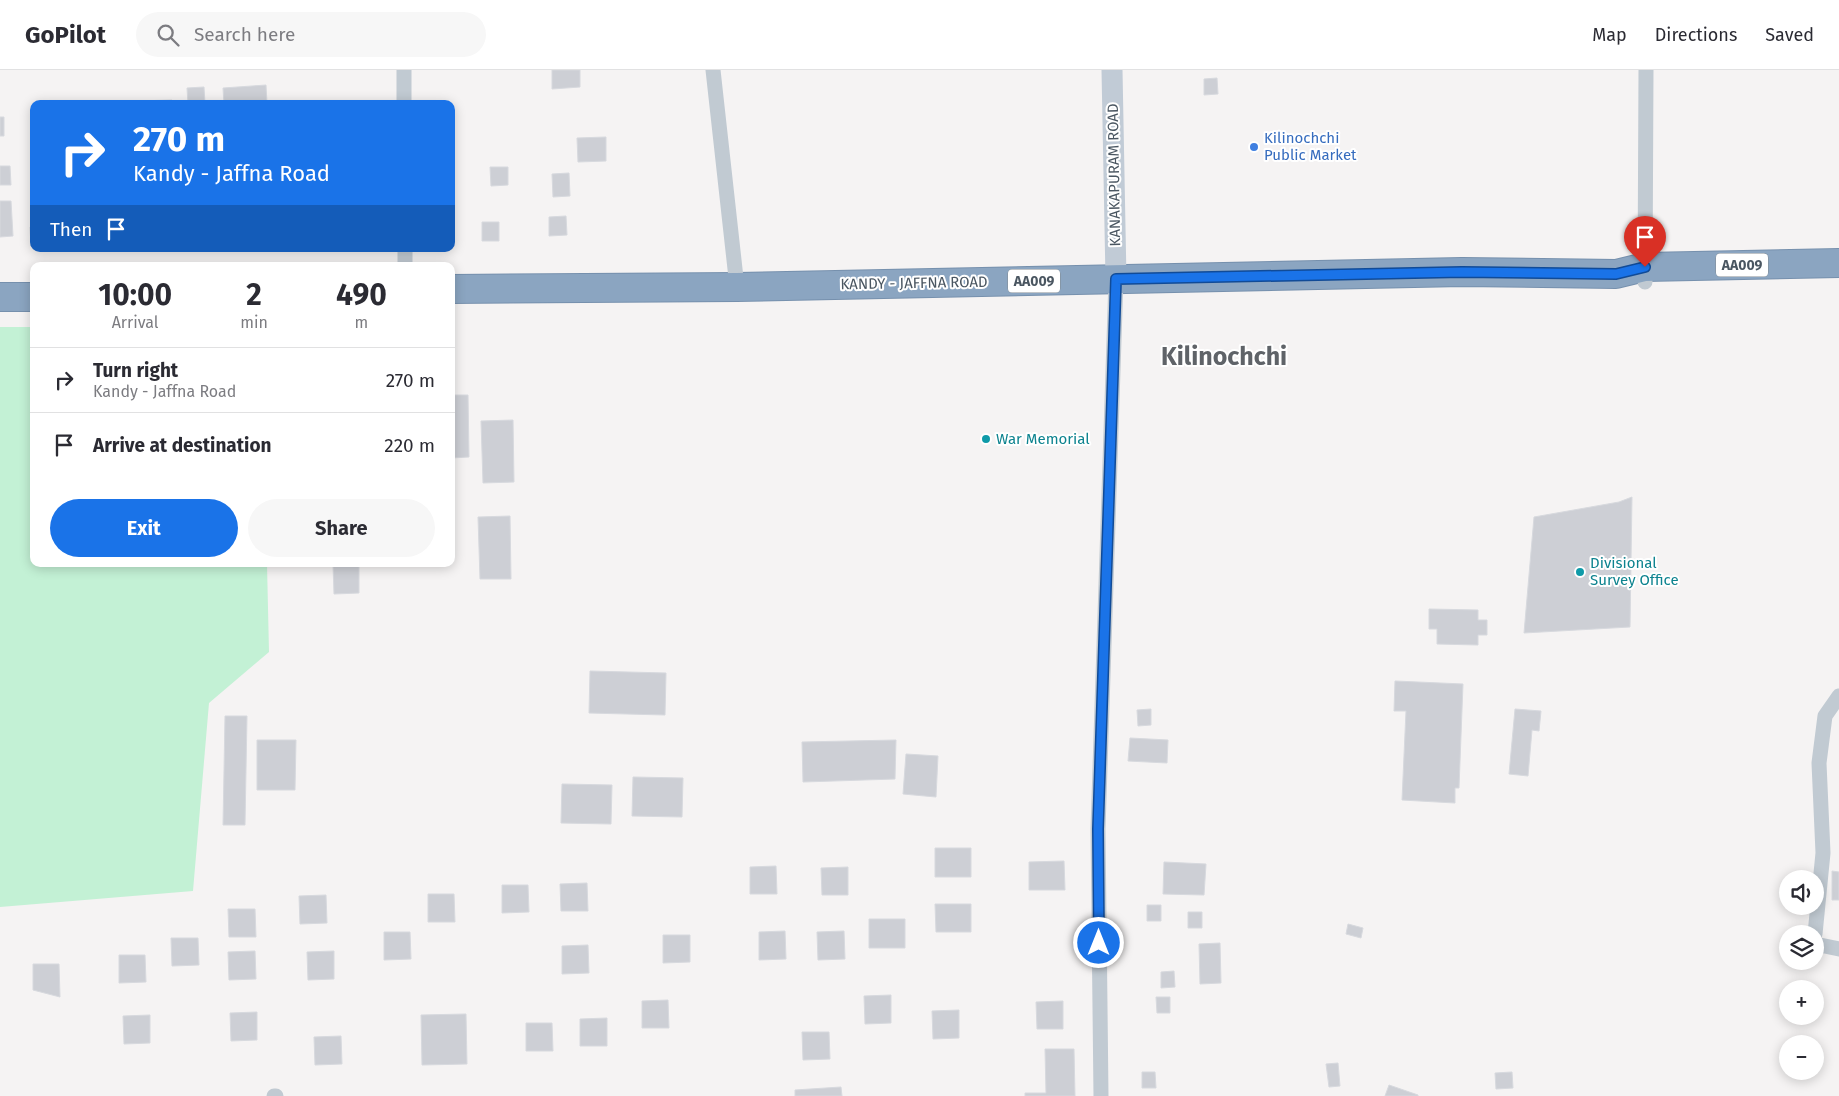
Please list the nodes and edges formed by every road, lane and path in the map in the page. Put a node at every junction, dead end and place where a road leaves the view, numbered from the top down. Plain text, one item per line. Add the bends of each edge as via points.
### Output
1 (404, 70) edge
2 (713, 70) edge
3 (1112, 70) edge
4 (1646, 70) edge
5 (404, 100) edge
6 (1839, 263) edge
7 (1645, 275) junction
8 (1116, 279) junction
9 (1839, 281) edge
10 (737, 287) junction
11 (455, 289) edge
12 (0, 297) edge
13 (30, 297) edge
14 (1839, 696) edge
15 (1816, 925) edge
16 (1824, 946) edge
17 (1839, 949) edge
18 (1100, 1096) edge

1 - 5 street
2 - 10 street
3 - 8 street, KANAKAPURAM ROAD
4 - 7 street
6 - 7 highway, KANDY - JAFFNA ROAD / AA009
7 - 8 highway, KANDY - JAFFNA ROAD / AA009 via 1462,272
7 - 9 highway, KANDY - JAFFNA ROAD / AA009
8 - 10 highway, KANDY - JAFFNA ROAD / AA009
8 - 18 street via 1098,829
10 - 11 highway, KANDY - JAFFNA ROAD / AA009
12 - 13 highway
14 - 15 street via 1825,716 1819,763 1823,853
16 - 17 street

